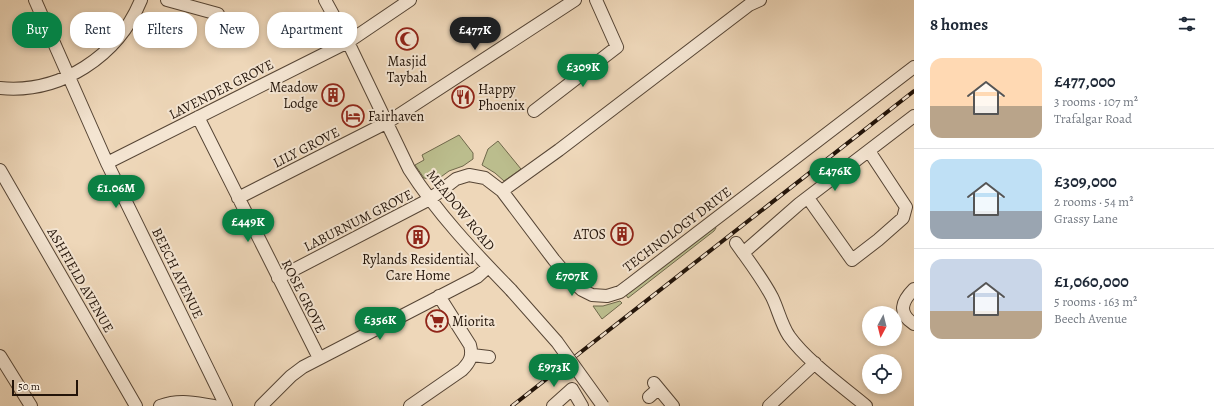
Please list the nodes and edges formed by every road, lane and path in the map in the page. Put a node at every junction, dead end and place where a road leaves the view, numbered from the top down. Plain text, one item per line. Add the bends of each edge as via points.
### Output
1 (35, 0) edge
2 (141, 0) edge
3 (167, 0) edge
4 (325, 0) edge
5 (410, 0) edge
6 (575, 0) edge
7 (596, 0) edge
8 (760, 0) edge
9 (211, 12) edge
10 (332, 12) edge
11 (357, 36) edge
12 (336, 48) edge
13 (351, 48) edge
14 (914, 67) edge
15 (70, 76) junction
16 (0, 88) edge
17 (534, 111) dead end
18 (914, 116) edge
19 (198, 117) junction
20 (388, 122) junction
21 (869, 151) junction
22 (107, 163) junction
23 (0, 170) edge
24 (502, 191) junction
25 (238, 198) junction
26 (808, 198) junction
27 (430, 199) junction
28 (736, 243) dead end
29 (743, 253) junction
30 (488, 267) junction
31 (278, 278) junction
32 (914, 289) edge
33 (440, 296) junction
34 (914, 324) edge
35 (0, 356) edge
36 (472, 356) junction
37 (489, 357) dead end
38 (319, 358) junction
39 (815, 363) junction
40 (653, 389) dead end
41 (31, 406) edge
42 (136, 406) edge
43 (160, 406) edge
44 (221, 406) edge
45 (261, 406) edge
46 (410, 406) edge
47 (553, 406) edge
48 (582, 406) edge
49 (603, 406) edge
50 (673, 406) edge
51 (769, 406) edge
52 (866, 406) edge

1 - 15 street, BEECH AVENUE
2 - 15 street via 120,38 102,55
3 - 9 street
4 - 10 street, MEADOW ROAD
5 - 11 street, LAVENDER GROVE
6 - 20 street, LILY GROVE
7 - 17 street via 617,47
8 - 24 street via 749,5
12 - 19 street, LAVENDER GROVE
13 - 20 street, MEADOW ROAD
14 - 24 street, TECHNOLOGY DRIVE via 632,283 612,295 592,295 572,281
15 - 16 street via 26,88
15 - 22 street, BEECH AVENUE
18 - 21 street
19 - 22 street, LAVENDER GROVE
19 - 25 street, ROSE GROVE
20 - 25 street, LILY GROVE
20 - 27 street, MEADOW ROAD via 410,169
21 - 26 street
21 - 26 street via 906,207 903,218 852,260
22 - 44 street, BEECH AVENUE
23 - 42 street, ASHFIELD AVENUE
24 - 27 street, TECHNOLOGY DRIVE via 485,178 469,175 456,179
25 - 31 street, ROSE GROVE
26 - 29 street
27 - 30 street, MEADOW ROAD
27 - 31 street, LABURNUM GROVE
28 - 29 street
29 - 39 street via 771,295 790,336
30 - 33 street via 477,277
30 - 49 street, MEADOW ROAD, bridge via 557,342
31 - 38 street, ROSE GROVE
32 - 34 street via 904,301 903,313
33 - 36 street via 470,345
33 - 38 street
35 - 41 street
36 - 37 street
36 - 46 street via 469,364 462,370
38 - 45 street via 291,376
39 - 51 street
39 - 52 street
40 - 50 street
43 - 44 street via 195,402
47 - 48 street via 572,389

